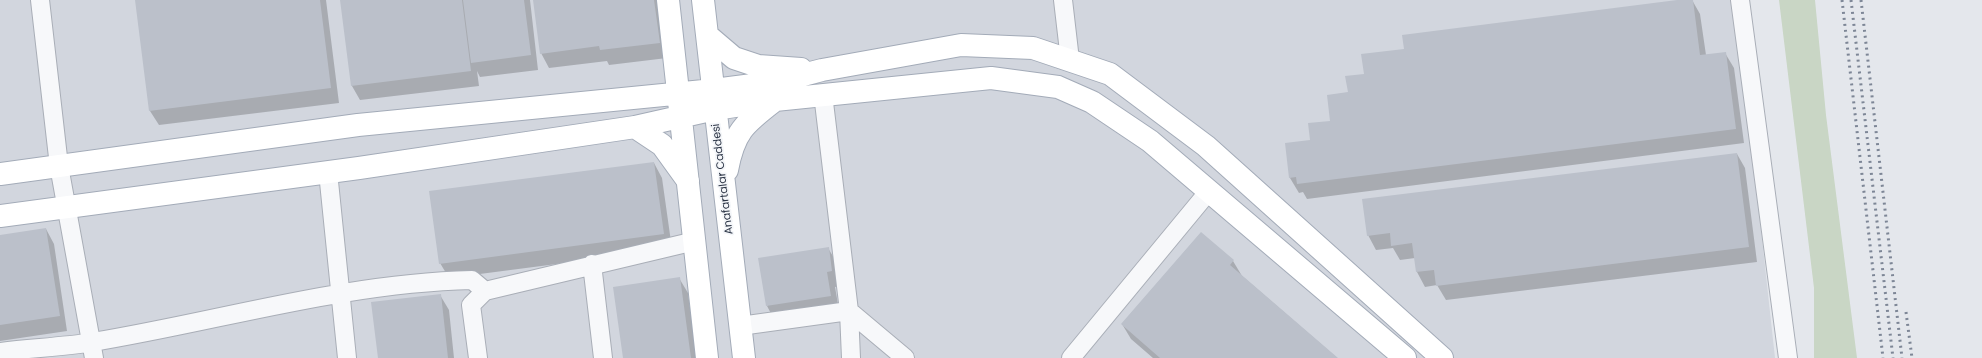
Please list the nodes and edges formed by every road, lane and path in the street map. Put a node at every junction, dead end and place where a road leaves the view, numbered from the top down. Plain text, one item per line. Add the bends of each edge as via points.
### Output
1 (40, 0) edge
2 (668, 0) edge
3 (704, 0) edge
4 (1063, 0) edge
5 (1740, 0) edge
6 (707, 35) junction
7 (1070, 60) junction
8 (822, 70) junction
9 (679, 94) junction
10 (823, 94) junction
11 (714, 100) junction
12 (775, 100) junction
13 (681, 117) junction
14 (635, 127) junction
15 (58, 166) junction
16 (328, 172) junction
17 (0, 174) edge
18 (689, 182) junction
19 (724, 185) junction
20 (1209, 191) junction
21 (66, 207) junction
22 (0, 216) edge
23 (695, 241) junction
24 (592, 264) junction
25 (485, 291) junction
26 (340, 292) junction
27 (849, 311) junction
28 (740, 326) junction
29 (93, 350) edge
30 (0, 352) edge
31 (347, 358) edge
32 (478, 358) edge
33 (603, 358) edge
34 (707, 358) edge
35 (744, 358) edge
36 (851, 358) edge
37 (905, 358) edge
38 (1071, 358) edge
39 (1405, 358) edge
40 (1442, 358) edge
41 (1788, 358) edge

1 - 15 street
2 - 9 main road
3 - 6 main road, Anafartalar Caddesi
4 - 7 street
5 - 41 street
6 - 8 main road via 734,58 758,66
6 - 11 main road, Anafartalar Caddesi
7 - 8 main road via 1033,48 961,45
7 - 40 main road via 1110,74 1206,146
8 - 11 main road
9 - 11 main road
9 - 13 main road
9 - 15 main road via 358,126
10 - 12 main road
10 - 20 main road via 991,78 1058,87 1092,102 1150,141
10 - 27 street
11 - 12 main road
11 - 13 main road
11 - 19 main road, Anafartalar Caddesi
12 - 19 main road via 742,129 731,147
13 - 14 main road
13 - 18 main road
14 - 16 main road
14 - 18 main road via 662,145
15 - 17 main road
15 - 21 street
16 - 21 main road
16 - 26 street
18 - 23 main road
19 - 28 main road, Anafartalar Caddesi
20 - 38 street
20 - 39 main road
21 - 22 main road
21 - 29 street
23 - 24 street
23 - 34 main road
24 - 25 street
24 - 33 street
25 - 26 street via 472,280 438,281
25 - 32 street via 471,305
26 - 29 street
26 - 31 street
27 - 28 street
27 - 36 street
27 - 37 street
28 - 35 main road, Anafartalar Caddesi
29 - 30 street

